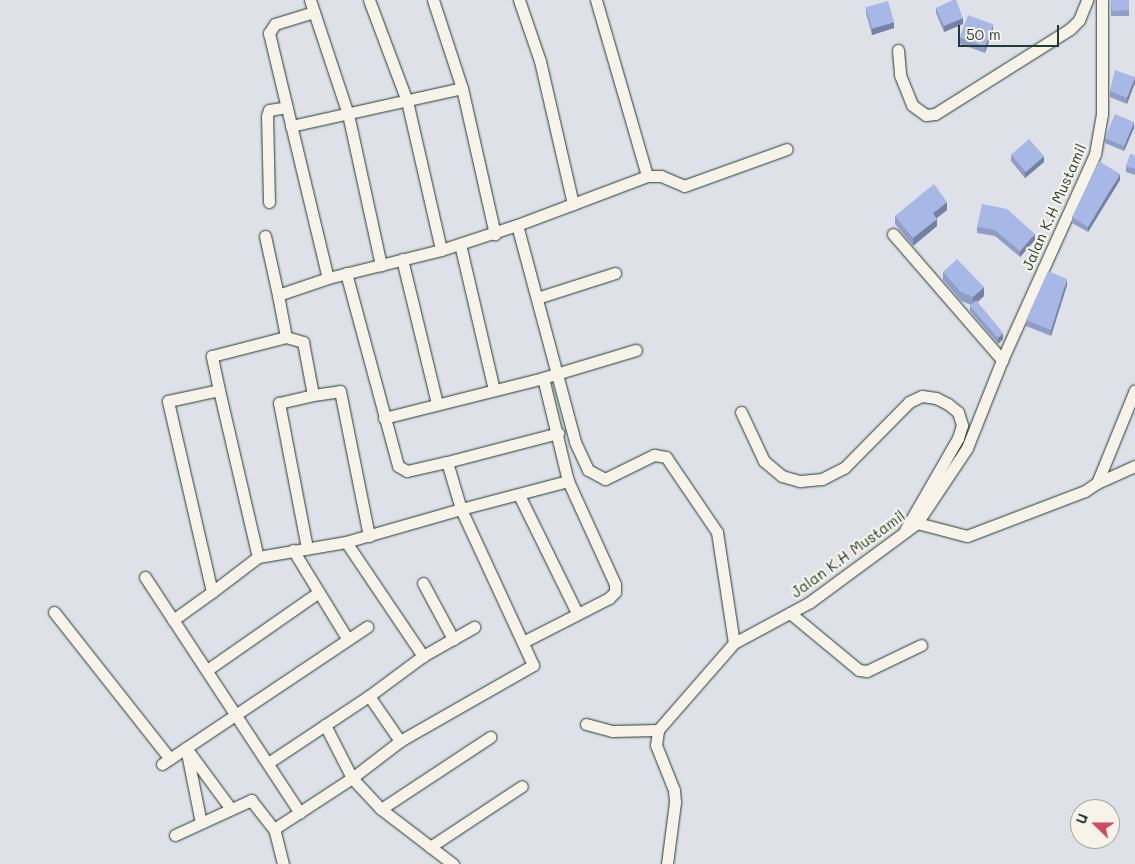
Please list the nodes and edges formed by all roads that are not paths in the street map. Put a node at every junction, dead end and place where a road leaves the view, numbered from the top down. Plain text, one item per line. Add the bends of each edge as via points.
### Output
1 (310, 0) edge
2 (370, 0) edge
3 (433, 0) edge
4 (519, 0) edge
5 (596, 0) edge
6 (1087, 0) edge
7 (1102, 0) edge
8 (314, 12) junction
9 (898, 50) dead end
10 (462, 88) junction
11 (406, 101) junction
12 (287, 107) junction
13 (348, 114) junction
14 (291, 126) junction
15 (787, 148) dead end
16 (647, 176) junction
17 (269, 202) dead end
18 (573, 204) junction
19 (517, 225) junction
20 (495, 234) junction
21 (894, 234) dead end
22 (266, 236) dead end
23 (460, 244) junction
24 (441, 250) junction
25 (402, 259) junction
26 (380, 265) junction
27 (346, 273) junction
28 (615, 273) dead end
29 (328, 278) junction
30 (278, 295) junction
31 (537, 298) junction
32 (286, 337) junction
33 (636, 350) dead end
34 (1002, 360) junction
35 (555, 374) junction
36 (543, 378) junction
37 (219, 390) junction
38 (494, 390) junction
39 (1135, 390) edge
40 (313, 395) junction
41 (437, 404) junction
42 (741, 412) dead end
43 (384, 418) junction
44 (558, 433) junction
45 (447, 462) junction
46 (1135, 466) edge
47 (568, 481) junction
48 (1096, 483) junction
49 (519, 495) junction
50 (462, 509) junction
51 (917, 523) junction
52 (369, 536) junction
53 (902, 536) junction
54 (346, 542) junction
55 (307, 548) junction
56 (293, 550) junction
57 (258, 557) junction
58 (145, 577) dead end
59 (423, 583) dead end
60 (212, 592) junction
61 (319, 592) junction
62 (54, 612) dead end
63 (577, 613) junction
64 (790, 614) junction
65 (173, 620) junction
66 (366, 627) dead end
67 (474, 627) dead end
68 (347, 638) junction
69 (453, 639) junction
70 (523, 642) junction
71 (734, 643) junction
72 (921, 645) dead end
73 (423, 656) junction
74 (207, 670) junction
75 (369, 696) junction
76 (236, 714) junction
77 (586, 724) dead end
78 (325, 725) junction
79 (658, 730) junction
80 (490, 736) dead end
81 (400, 741) junction
82 (186, 748) junction
83 (268, 764) junction
84 (352, 778) junction
85 (522, 786) dead end
86 (231, 809) junction
87 (380, 809) junction
88 (300, 813) junction
89 (202, 823) junction
90 (274, 829) junction
91 (175, 835) dead end
92 (430, 847) junction
93 (284, 864) edge
94 (452, 864) edge
95 (667, 864) edge

1 - 8 street
2 - 11 street
3 - 10 street
4 - 18 street via 540,61
5 - 16 street
6 - 9 street via 1079,20 1070,29 935,114 926,115 912,105 900,75
7 - 34 street, Jalan K.H Mustamil via 1102,114 1095,154
8 - 12 street via 270,27
8 - 13 street
10 - 11 street
10 - 20 street
11 - 13 street
11 - 24 street
12 - 14 street
12 - 17 street via 269,110 267,116
13 - 14 street
13 - 26 street
14 - 29 street
15 - 16 street via 684,186 661,176
16 - 18 street
18 - 19 street
19 - 20 street
19 - 31 street
20 - 23 street
21 - 34 street
22 - 30 street
23 - 24 street
23 - 38 street
24 - 25 street
25 - 26 street
25 - 41 street
26 - 27 street
27 - 29 street
27 - 43 street
28 - 31 street
29 - 30 street
30 - 32 street
31 - 35 street
32 - 37 street via 212,356
32 - 40 street via 303,342
33 - 35 street
34 - 51 street, Jalan K.H Mustamil via 968,448
35 - 36 street
35 - 71 street via 575,442 588,470 610,479 654,455 666,456 708,515 717,532 722,554
36 - 38 street
36 - 44 street
37 - 57 street
37 - 60 street via 172,398 167,405
38 - 41 street
39 - 48 street
40 - 52 street via 340,392
40 - 55 street via 279,403
41 - 43 street
42 - 53 street via 764,461 782,476 800,481 822,479 844,468 909,402 922,396 948,404 958,412 962,426 958,438
43 - 45 street via 401,470
44 - 45 street
44 - 47 street
45 - 50 street
46 - 48 street
47 - 49 street
47 - 63 street via 615,584 615,592 609,598
48 - 51 street via 967,536 957,536
49 - 50 street
49 - 63 street
50 - 52 street
50 - 70 street
51 - 53 street, Jalan K.H Mustamil
52 - 54 street
53 - 64 street, Jalan K.H Mustamil
54 - 55 street
54 - 73 street
55 - 56 street
56 - 57 street
56 - 61 street
57 - 60 street
58 - 65 street
59 - 69 street
60 - 65 street
61 - 68 street
61 - 74 street
62 - 82 street via 166,761
63 - 70 street
64 - 71 street, Jalan K.H Mustamil
64 - 72 street via 859,670 867,671
65 - 74 street
66 - 68 street
67 - 69 street
68 - 76 street
69 - 73 street
70 - 81 street via 533,665
71 - 79 street, Jalan K.H Mustamil
73 - 75 street
74 - 76 street
75 - 78 street
75 - 81 street
76 - 82 street
76 - 83 street
77 - 79 street via 612,731
78 - 83 street
78 - 84 street
79 - 95 street via 656,746 674,796
80 - 87 street
81 - 84 street
82 - 86 street
82 - 89 street
83 - 88 street
84 - 87 street
84 - 88 street
85 - 92 street
86 - 89 street
86 - 90 street via 251,800
87 - 92 street
88 - 90 street
89 - 91 street
90 - 93 street
92 - 94 street

